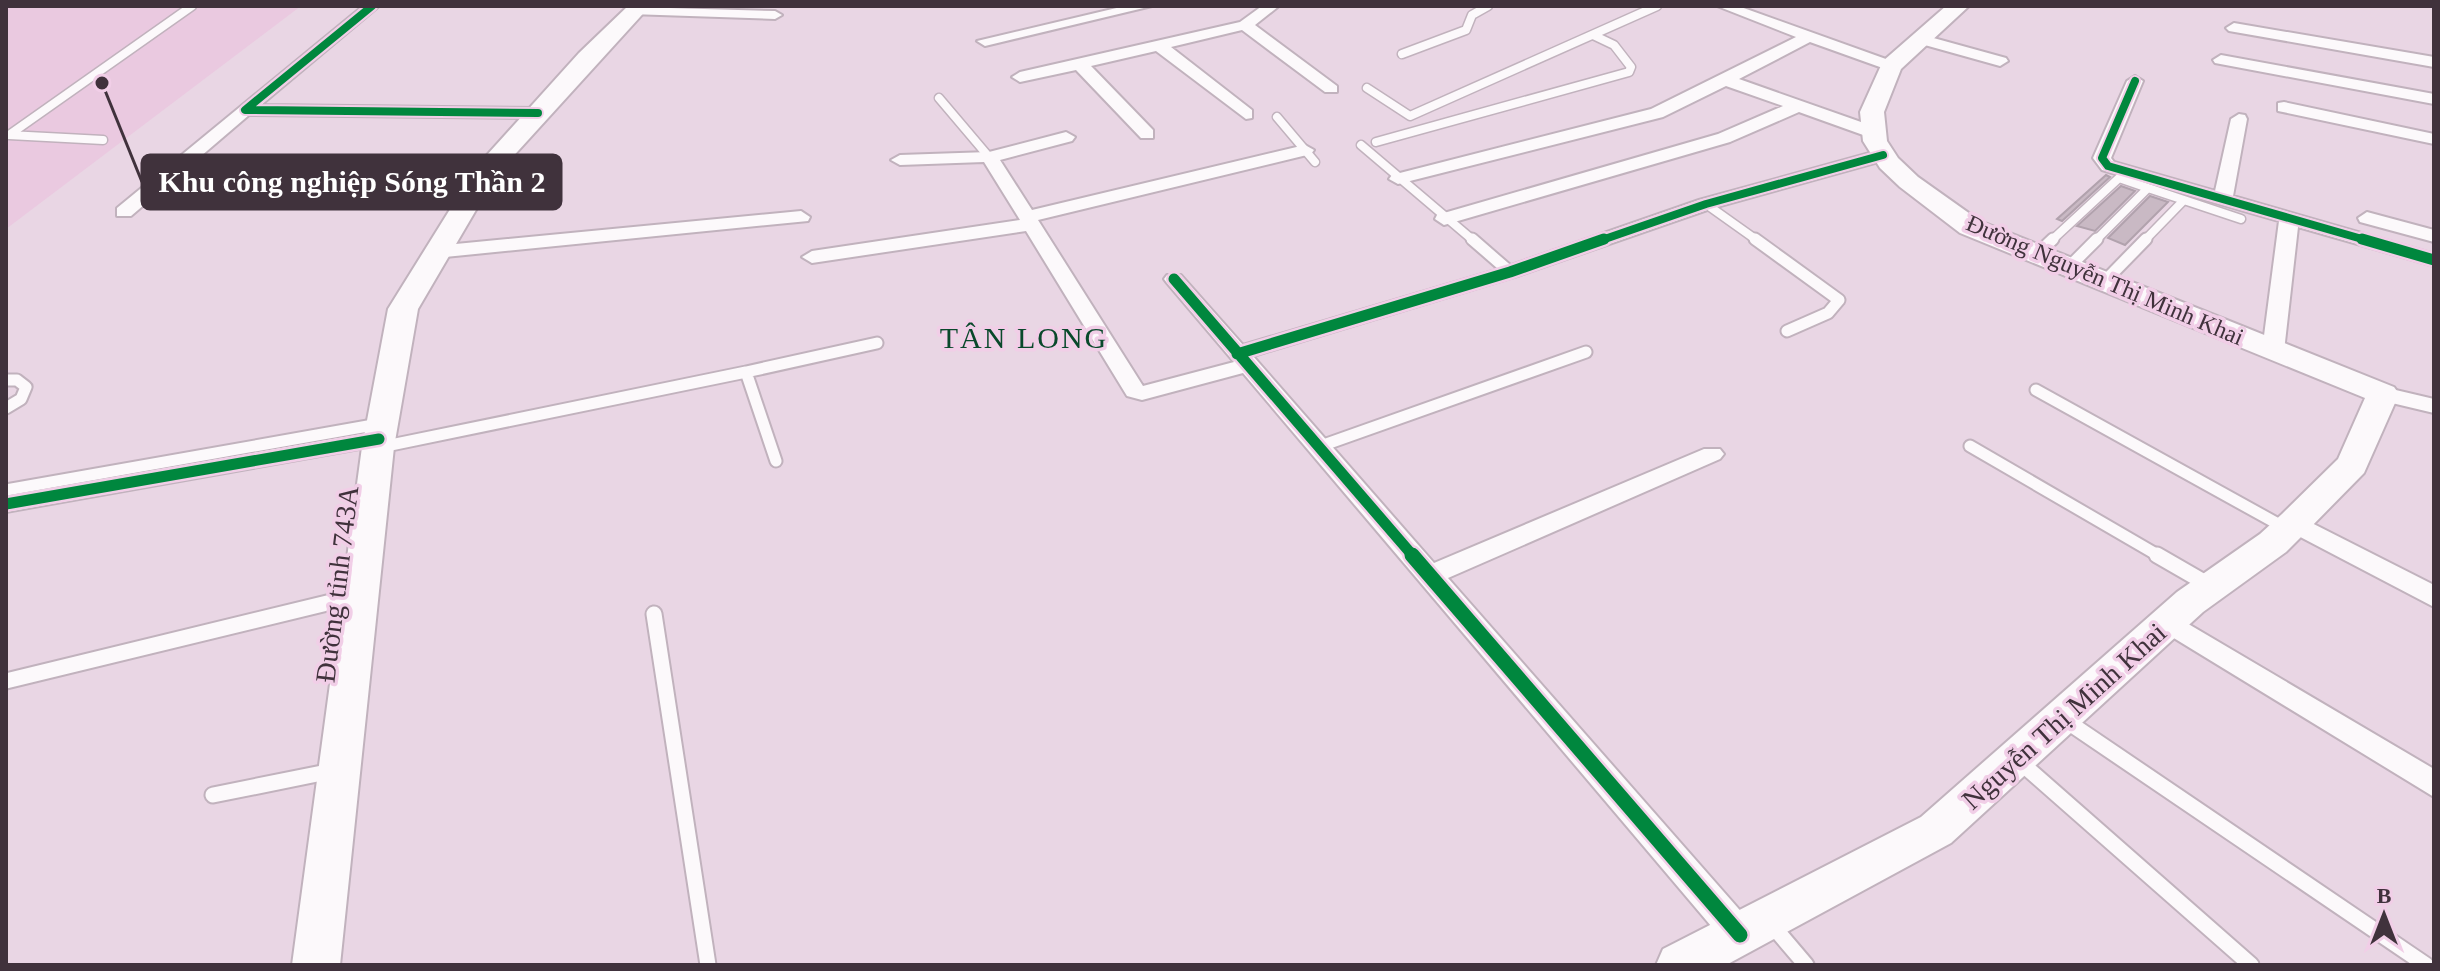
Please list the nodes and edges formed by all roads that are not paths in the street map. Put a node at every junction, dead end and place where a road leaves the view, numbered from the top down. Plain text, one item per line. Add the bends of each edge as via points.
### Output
1 (192, 6) edge
2 (372, 6) edge
3 (1145, 6) edge
4 (1272, 6) edge
5 (1488, 6) edge
6 (1657, 6) edge
7 (1724, 6) edge
8 (1959, 6) edge
9 (637, 8) edge
10 (778, 10) edge
11 (1245, 25) junction
12 (2234, 28) dead end
13 (762, 31) dead end
14 (1593, 35) junction
15 (1808, 37) junction
16 (1919, 39) junction
17 (985, 41) dead end
18 (1158, 45) junction
19 (1402, 54) dead end
20 (2221, 60) dead end
21 (2000, 61) dead end
22 (2434, 62) edge
23 (1080, 64) junction
24 (1891, 66) junction
25 (1020, 77) dead end
26 (1725, 80) junction
27 (2135, 81) dead end
28 (1367, 88) dead end
29 (1331, 89) dead end
30 (939, 98) dead end
31 (2434, 99) edge
32 (1798, 106) junction
33 (2284, 107) dead end
34 (245, 110) junction
35 (538, 113) junction
36 (1246, 114) dead end
37 (1410, 116) junction
38 (1277, 117) dead end
39 (2239, 119) dead end
40 (1424, 127) junction
41 (1147, 134) dead end
42 (7, 135) edge
43 (1066, 137) dead end
44 (2434, 139) edge
45 (103, 140) dead end
46 (1376, 142) dead end
47 (1878, 144) junction
48 (1361, 145) dead end
49 (1310, 156) joint
50 (989, 157) junction
51 (900, 160) dead end
52 (1398, 179) junction
53 (2148, 188) junction
54 (2223, 199) junction
55 (2184, 200) junction
56 (1706, 204) junction
57 (124, 212) dead end
58 (801, 217) dead end
59 (2367, 218) dead end
60 (1444, 219) junction
61 (2241, 219) dead end
62 (2289, 219) junction
63 (1030, 220) junction
64 (2434, 236) edge
65 (435, 252) junction
66 (2036, 255) junction
67 (812, 257) dead end
68 (2434, 260) edge
69 (2068, 268) junction
70 (1510, 272) junction
71 (1174, 279) dead end
72 (2103, 283) junction
73 (1787, 331) dead end
74 (877, 343) dead end
75 (2273, 351) junction
76 (1586, 352) dead end
77 (1242, 359) junction
78 (746, 372) junction
79 (6, 380) edge
80 (2036, 390) dead end
81 (2383, 394) junction
82 (2434, 406) edge
83 (6, 408) edge
84 (380, 436) junction
85 (1970, 446) dead end
86 (1318, 447) junction
87 (1712, 454) dead end
88 (776, 461) dead end
89 (6, 490) edge
90 (6, 504) edge
91 (2290, 526) junction
92 (1429, 576) junction
93 (2211, 587) junction
94 (360, 596) junction
95 (2434, 597) edge
96 (654, 614) dead end
97 (2168, 622) junction
98 (6, 681) edge
99 (2062, 718) junction
100 (2017, 759) junction
101 (339, 770) junction
102 (2434, 784) edge
103 (213, 795) dead end
104 (1754, 927) junction
105 (316, 965) edge
106 (708, 965) edge
107 (1680, 965) edge
108 (1806, 965) edge
109 (2251, 965) edge
110 (2426, 965) edge

1 - 42 lane
2 - 34 street
3 - 17 street
4 - 11 street
5 - 19 lane via 1472,15 1466,30
6 - 14 lane
7 - 15 street
8 - 16 main road
9 - 10 street
9 - 35 main road, Đường tỉnh 743A
10 - 13 street
11 - 18 street
11 - 29 street
12 - 22 street
14 - 37 lane
14 - 40 lane via 1614,45 1631,67 1629,72
15 - 24 street
15 - 26 street
16 - 21 street
16 - 24 main road
18 - 23 street
18 - 36 street
20 - 31 street
23 - 25 street
23 - 41 street
24 - 47 main road via 1872,112
26 - 32 street
26 - 52 street via 1657,113
27 - 54 street via 2102,158 2108,166
28 - 37 lane
30 - 50 lane
32 - 47 street
32 - 60 street via 1724,138
33 - 44 street
34 - 35 street
34 - 57 street
35 - 65 main road, Đường tỉnh 743A via 486,171
37 - 40 lane
38 - 49 lane
39 - 54 street
40 - 46 lane
42 - 45 lane
43 - 50 street
47 - 56 street
47 - 66 main road, Đường Nguyễn Thị Minh Khai via 1909,182 1970,227
48 - 52 lane
49 - 63 street
50 - 51 street
50 - 63 street
52 - 60 lane
53 - 55 lane
53 - 66 lane via 2119,178
53 - 69 lane
54 - 62 street
55 - 61 lane
55 - 72 lane
56 - 70 street
56 - 73 lane via 1839,300 1828,313
58 - 65 street
59 - 64 street
60 - 70 lane
62 - 68 street
62 - 75 street
63 - 67 street
63 - 77 street via 1135,391
65 - 84 main road, Đường tỉnh 743A via 403,309
66 - 69 main road, Đường Nguyễn Thị Minh Khai
69 - 72 main road, Đường Nguyễn Thị Minh Khai
70 - 77 street
71 - 77 street
72 - 75 main road, Đường Nguyễn Thị Minh Khai
74 - 78 lane
75 - 81 main road, Đường Nguyễn Thị Minh Khai
76 - 86 lane
77 - 86 street
78 - 84 lane
78 - 88 lane
79 - 83 lane via 24,382 26,387 21,399
80 - 91 lane
81 - 82 street
81 - 91 main road, Nguyễn Thị Minh Khai via 2352,465
84 - 89 lane
84 - 90 street
84 - 94 main road, Đường tỉnh 743A
85 - 93 lane
86 - 92 street
87 - 92 street
91 - 93 main road, Nguyễn Thị Minh Khai
91 - 95 street
92 - 104 street
93 - 97 main road, Nguyễn Thị Minh Khai
94 - 98 lane
94 - 101 main road, Đường tỉnh 743A
96 - 106 lane
97 - 99 main road, Nguyễn Thị Minh Khai
97 - 102 street
99 - 100 main road, Nguyễn Thị Minh Khai
99 - 110 lane
100 - 104 main road, Nguyễn Thị Minh Khai via 1936,830
100 - 109 lane
101 - 103 lane
101 - 105 main road, Đường tỉnh 743A
104 - 107 main road, Nguyễn Thị Minh Khai
104 - 108 lane

